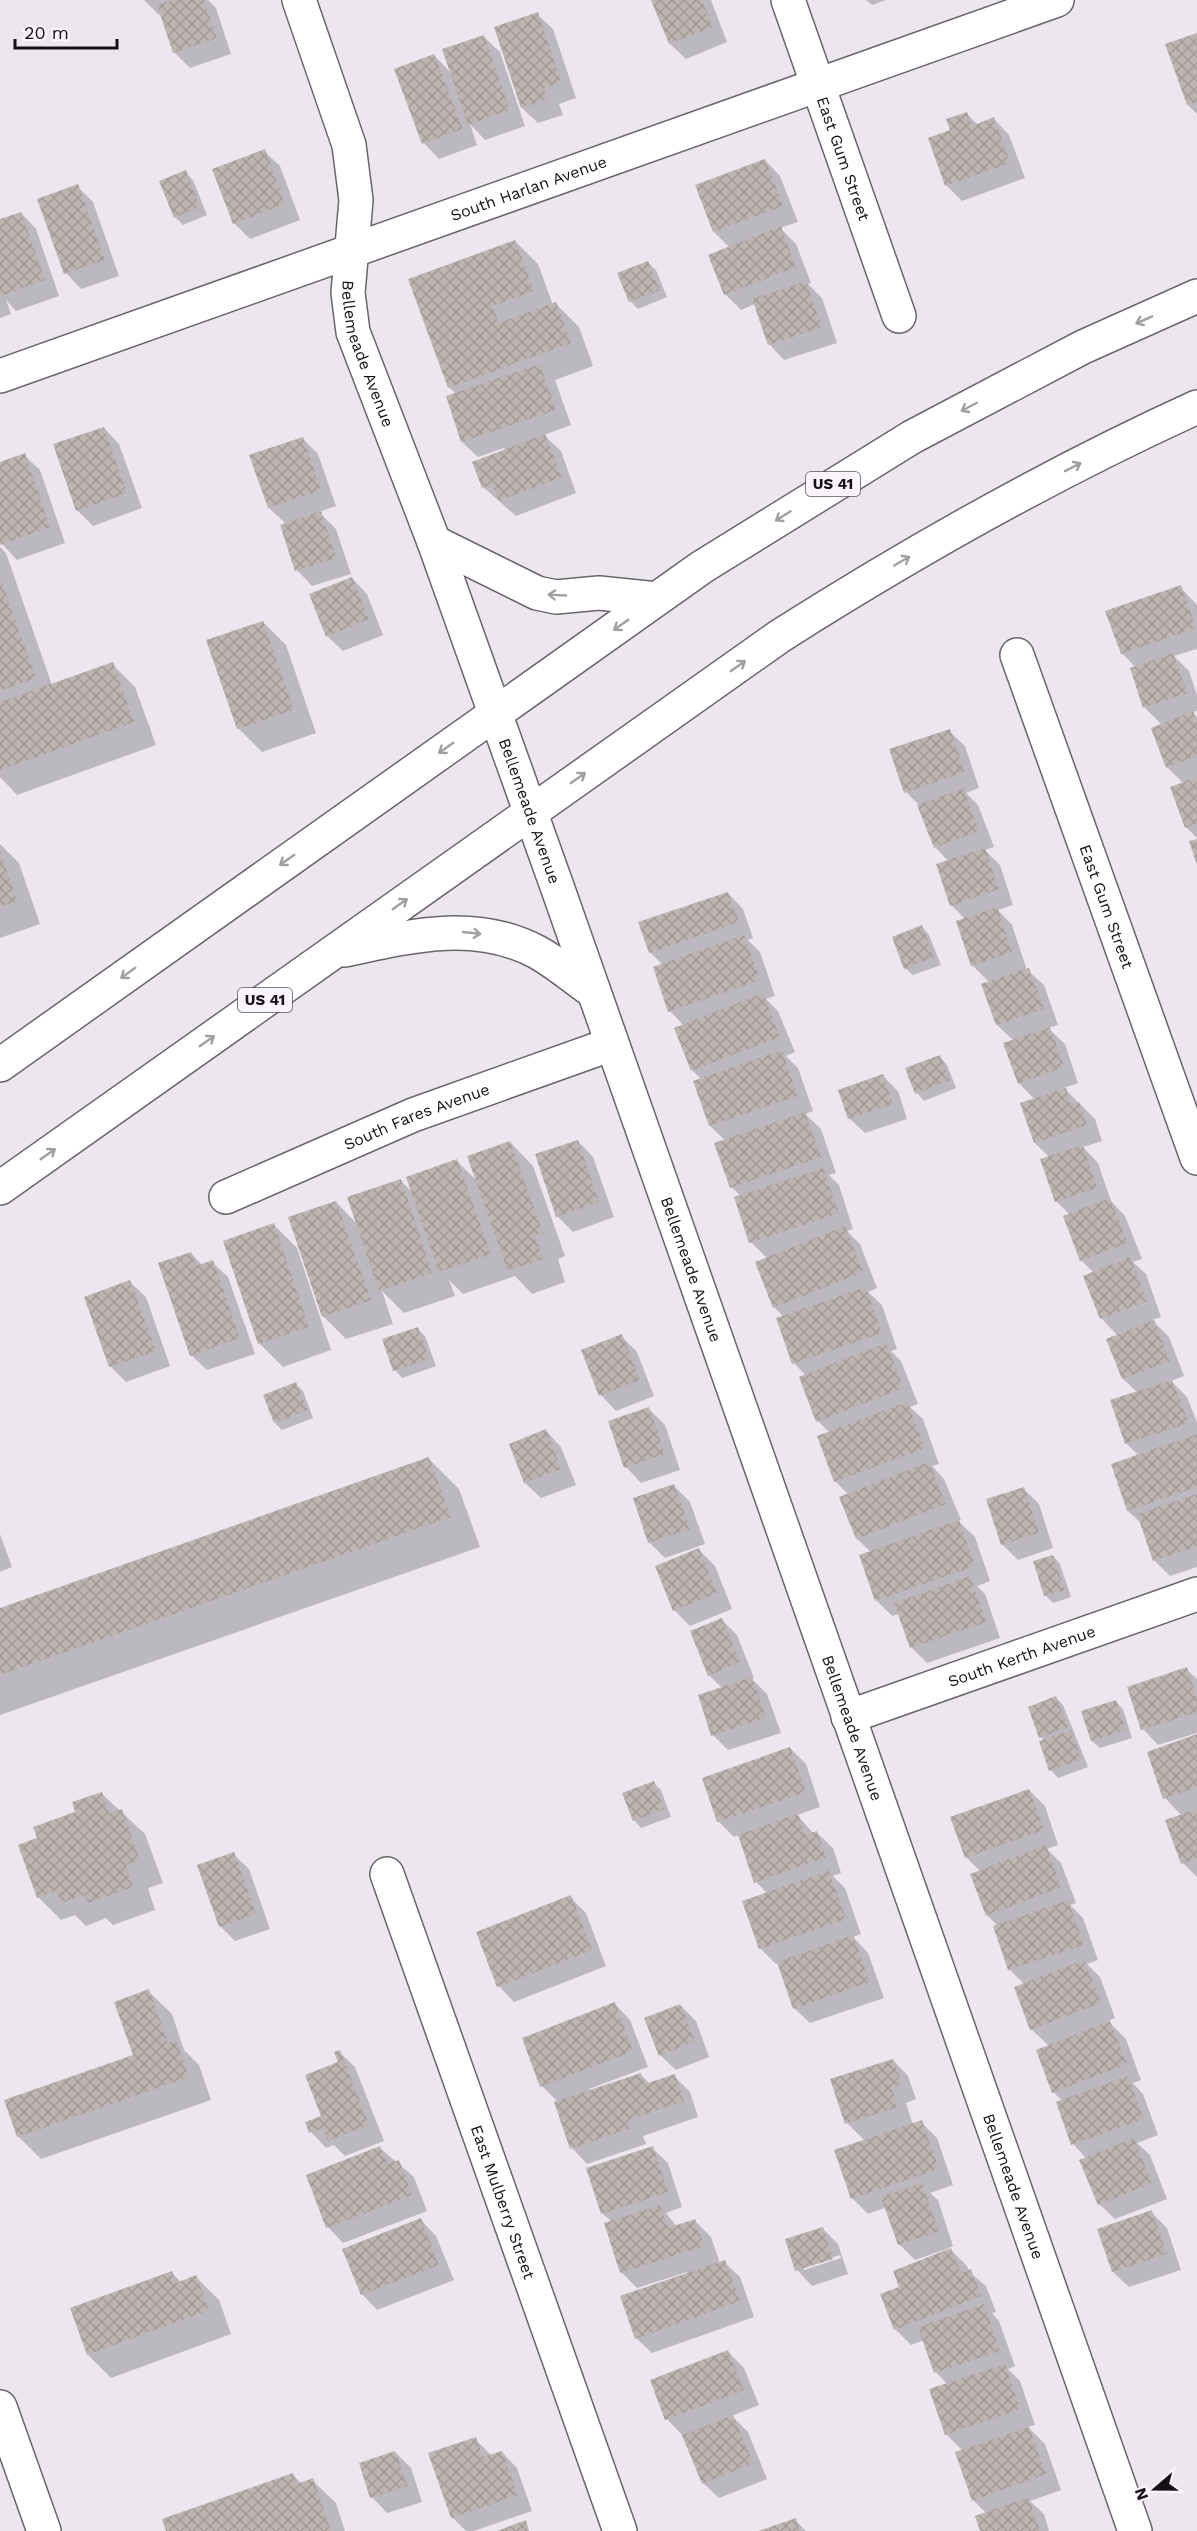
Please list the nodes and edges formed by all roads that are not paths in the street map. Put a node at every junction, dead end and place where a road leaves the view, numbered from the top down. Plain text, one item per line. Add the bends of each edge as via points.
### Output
1 (299, 0) edge
2 (788, 0) edge
3 (1057, 0) edge
4 (818, 84) junction
5 (351, 251) junction
6 (1197, 296) edge
7 (899, 316) dead end
8 (0, 376) edge
9 (1197, 407) edge
10 (434, 542) junction
11 (657, 599) junction
12 (1017, 655) dead end
13 (494, 715) junction
14 (530, 812) junction
15 (331, 953) junction
16 (594, 992) junction
17 (612, 1044) junction
18 (0, 1065) edge
19 (1197, 1158) edge
20 (0, 1188) edge
21 (226, 1197) dead end
22 (1197, 1594) edge
23 (848, 1717) junction
24 (387, 1874) dead end
25 (0, 2407) edge
26 (44, 2531) edge
27 (620, 2531) edge
28 (1135, 2531) edge

1 - 5 main road, Bellemeade Avenue via 349,145 356,201
2 - 4 main road, East Gum Street
3 - 4 main road, South Harlan Avenue
4 - 5 main road, South Harlan Avenue
4 - 7 main road, East Gum Street
5 - 8 main road, South Harlan Avenue
5 - 10 main road, Bellemeade Avenue via 348,293 353,332
6 -> 11 main road, US 41 via 1083,347 912,437
14 -> 9 main road, US 41 via 852,590 1041,483
11 -> 10 main road via 598,593 556,597 537,593
10 - 13 main road, Bellemeade Avenue
11 -> 13 main road, US 41
12 - 19 main road, East Gum Street
13 - 14 main road, Bellemeade Avenue
13 -> 18 main road, US 41
15 -> 14 main road, US 41
14 - 16 main road, Bellemeade Avenue
15 -> 16 main road via 445,931 472,932 503,938 539,953
20 -> 15 main road, US 41
16 - 17 main road, Bellemeade Avenue
17 - 21 main road, South Fares Avenue via 413,1115
17 - 23 main road, Bellemeade Avenue
22 - 23 main road, South Kerth Avenue
23 - 28 main road, Bellemeade Avenue
24 - 27 main road, East Mulberry Street
25 - 26 main road

